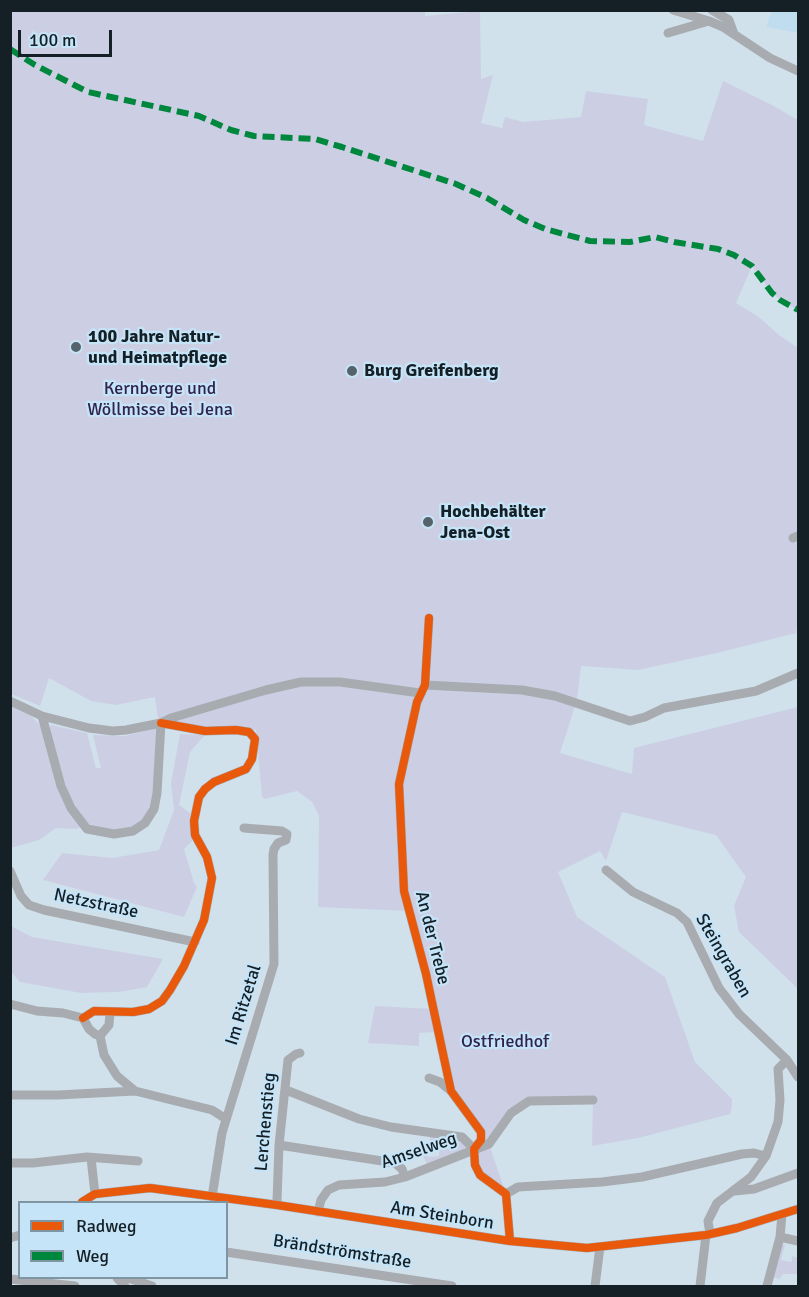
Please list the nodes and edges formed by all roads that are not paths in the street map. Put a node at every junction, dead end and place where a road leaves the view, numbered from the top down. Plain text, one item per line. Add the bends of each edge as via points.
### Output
1 (673, 10) edge
2 (712, 10) edge
3 (709, 21) junction
4 (668, 33) dead end
5 (734, 34) junction
6 (798, 72) edge
7 (429, 618) dead end
8 (798, 673) edge
9 (422, 689) junction
10 (10, 701) edge
11 (42, 716) junction
12 (161, 723) junction
13 (244, 828) dead end
14 (606, 870) dead end
15 (10, 871) edge
16 (195, 942) junction
17 (10, 1004) edge
18 (110, 1012) junction
19 (83, 1018) junction
20 (100, 1036) junction
21 (300, 1053) dead end
22 (786, 1060) junction
23 (798, 1077) edge
24 (429, 1078) dead end
25 (135, 1090) junction
26 (286, 1090) junction
27 (451, 1091) junction
28 (10, 1095) edge
29 (593, 1100) dead end
30 (226, 1119) junction
31 (279, 1145) junction
32 (474, 1149) junction
33 (766, 1156) junction
34 (91, 1158) junction
35 (138, 1161) dead end
36 (10, 1163) edge
37 (798, 1173) edge
38 (405, 1178) junction
39 (735, 1191) junction
40 (95, 1192) junction
41 (506, 1194) junction
42 (212, 1197) junction
43 (84, 1201) edge
44 (277, 1201) dead end
45 (798, 1209) edge
46 (318, 1212) junction
47 (782, 1214) junction
48 (708, 1235) junction
49 (780, 1237) junction
50 (510, 1241) junction
51 (798, 1241) edge
52 (600, 1247) junction
53 (228, 1252) edge
54 (10, 1279) edge
55 (131, 1279) edge
56 (75, 1287) edge
57 (152, 1287) edge
58 (452, 1287) edge
59 (594, 1287) edge
60 (700, 1287) edge
61 (767, 1287) edge

1 - 3 street
2 - 5 street via 729,20
3 - 4 street
3 - 5 street
5 - 6 street
7 - 9 street, An der Trebe
8 - 9 street via 756,691 664,708 630,721 555,696 522,690
9 - 12 street via 301,682
9 - 27 street, An der Trebe via 399,784 404,891
10 - 11 street
11 - 12 street via 113,731
11 - 12 street via 71,808 87,829 114,834 133,831 145,823 154,809
12 - 16 street via 205,731 249,732 255,739 246,769 205,789 196,808 195,835 207,857 212,878 204,920
13 - 30 street, Im Ritzetal via 287,834 273,855 274,964
14 - 22 street, Steingraben via 633,892 677,913 687,922 719,988 739,1014
15 - 16 street, Netzstraße via 29,905
16 - 18 street via 162,1001 138,1012
17 - 19 street
18 - 19 street via 94,1011
18 - 20 street via 109,1025
19 - 20 street via 89,1029
20 - 25 street via 104,1054 117,1076
21 - 26 street, Lerchenstieg via 288,1060
22 - 23 street, Steingraben
22 - 33 street via 778,1070 777,1122
24 - 27 street, An der Trebe
25 - 28 street
25 - 30 street via 212,1110
26 - 31 street, Lerchenstieg
26 - 32 street via 359,1119 462,1137
27 - 32 street, An der Trebe via 481,1132 481,1140
29 - 32 street, Amselweg via 529,1101 511,1113 489,1144
30 - 42 street, Im Ritzetal
31 - 38 street via 395,1163
31 - 44 street, Lerchenstieg
32 - 38 street, Amselweg
32 - 41 street, An der Trebe via 480,1175
33 - 39 street
33 - 41 street via 742,1154 642,1177 518,1187
34 - 35 street
34 - 36 street
34 - 40 street
37 - 39 street via 754,1189
38 - 46 street, Amselweg via 339,1185 328,1190
39 - 48 street via 711,1212
40 - 42 street, Am Steinborn via 150,1188
40 - 43 street, Am Steinborn
41 - 50 street
42 - 46 street, Am Steinborn
45 - 47 street, Am Steinborn
46 - 50 street, Am Steinborn
47 - 48 street, Am Steinborn
47 - 49 street
48 - 52 street, Am Steinborn
48 - 60 street
49 - 51 street
49 - 61 street
50 - 52 street, Am Steinborn
52 - 59 street
53 - 58 street, Brändströmstraße
54 - 56 street
55 - 57 street

